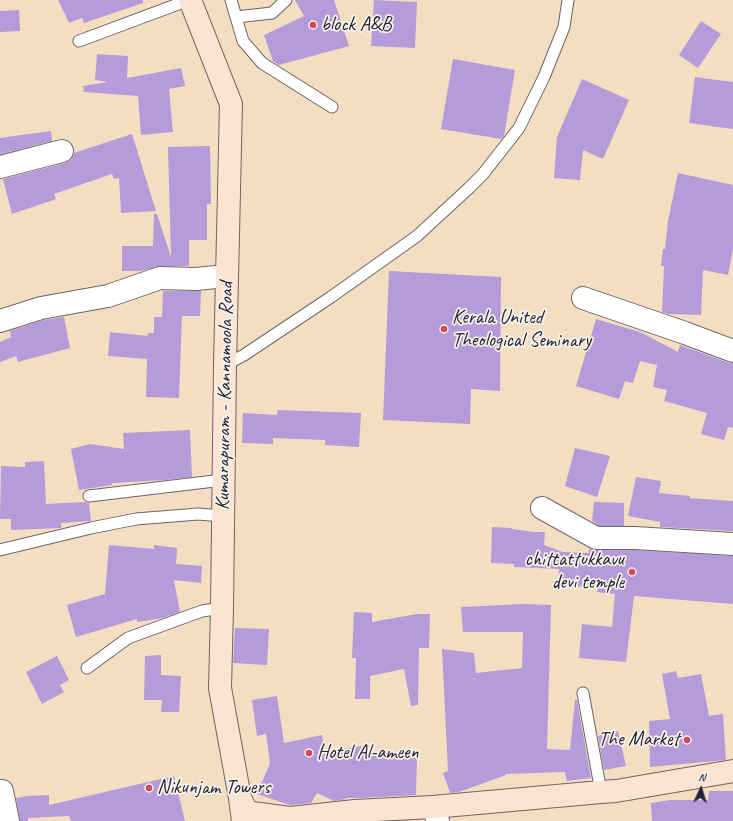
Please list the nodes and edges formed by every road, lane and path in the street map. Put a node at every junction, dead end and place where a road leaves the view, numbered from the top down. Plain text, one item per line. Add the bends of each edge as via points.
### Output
1 (189, 0) edge
2 (232, 0) edge
3 (286, 0) edge
4 (568, 0) edge
5 (236, 17) junction
6 (79, 42) dead end
7 (332, 107) dead end
8 (62, 151) dead end
9 (0, 167) edge
10 (226, 276) junction
11 (583, 298) dead end
12 (0, 321) edge
13 (733, 351) edge
14 (224, 365) junction
15 (224, 480) junction
16 (89, 496) dead end
17 (542, 508) dead end
18 (223, 516) junction
19 (733, 544) edge
20 (0, 550) edge
21 (222, 608) junction
22 (87, 668) dead end
23 (583, 693) dead end
24 (733, 771) edge
25 (2, 791) dead end
26 (600, 792) junction
27 (240, 798) junction
28 (435, 814) edge
29 (299, 819) edge
30 (8, 821) edge
31 (243, 821) edge

1 - 6 lane
1 - 10 main road, Kumarapuram - Kannamoola Road via 231,104
2 - 5 lane
3 - 5 lane via 272,13
4 - 14 lane via 564,27 544,77 519,128 483,174 417,236 331,297 244,355
5 - 7 lane via 243,41 262,62
8 - 9 street
10 - 12 street via 196,279 160,278 108,296 41,308
10 - 14 main road, Kumarapuram - Kannamoola Road
11 - 13 street
14 - 15 main road, Kumarapuram - Kannamoola Road
15 - 16 lane
15 - 18 main road, Kumarapuram - Kannamoola Road
17 - 19 street via 596,538
18 - 20 lane via 198,514 136,519
18 - 21 main road, Kumarapuram - Kannamoola Road
21 - 22 lane via 202,611 128,638
21 - 27 main road, Kumarapuram - Kannamoola Road via 220,688
23 - 26 lane
24 - 26 main road
25 - 30 street
26 - 28 main road
27 - 29 main road via 246,810
27 - 31 main road, Kumarapuram - Kannamoola Road
28 - 29 main road via 355,811

